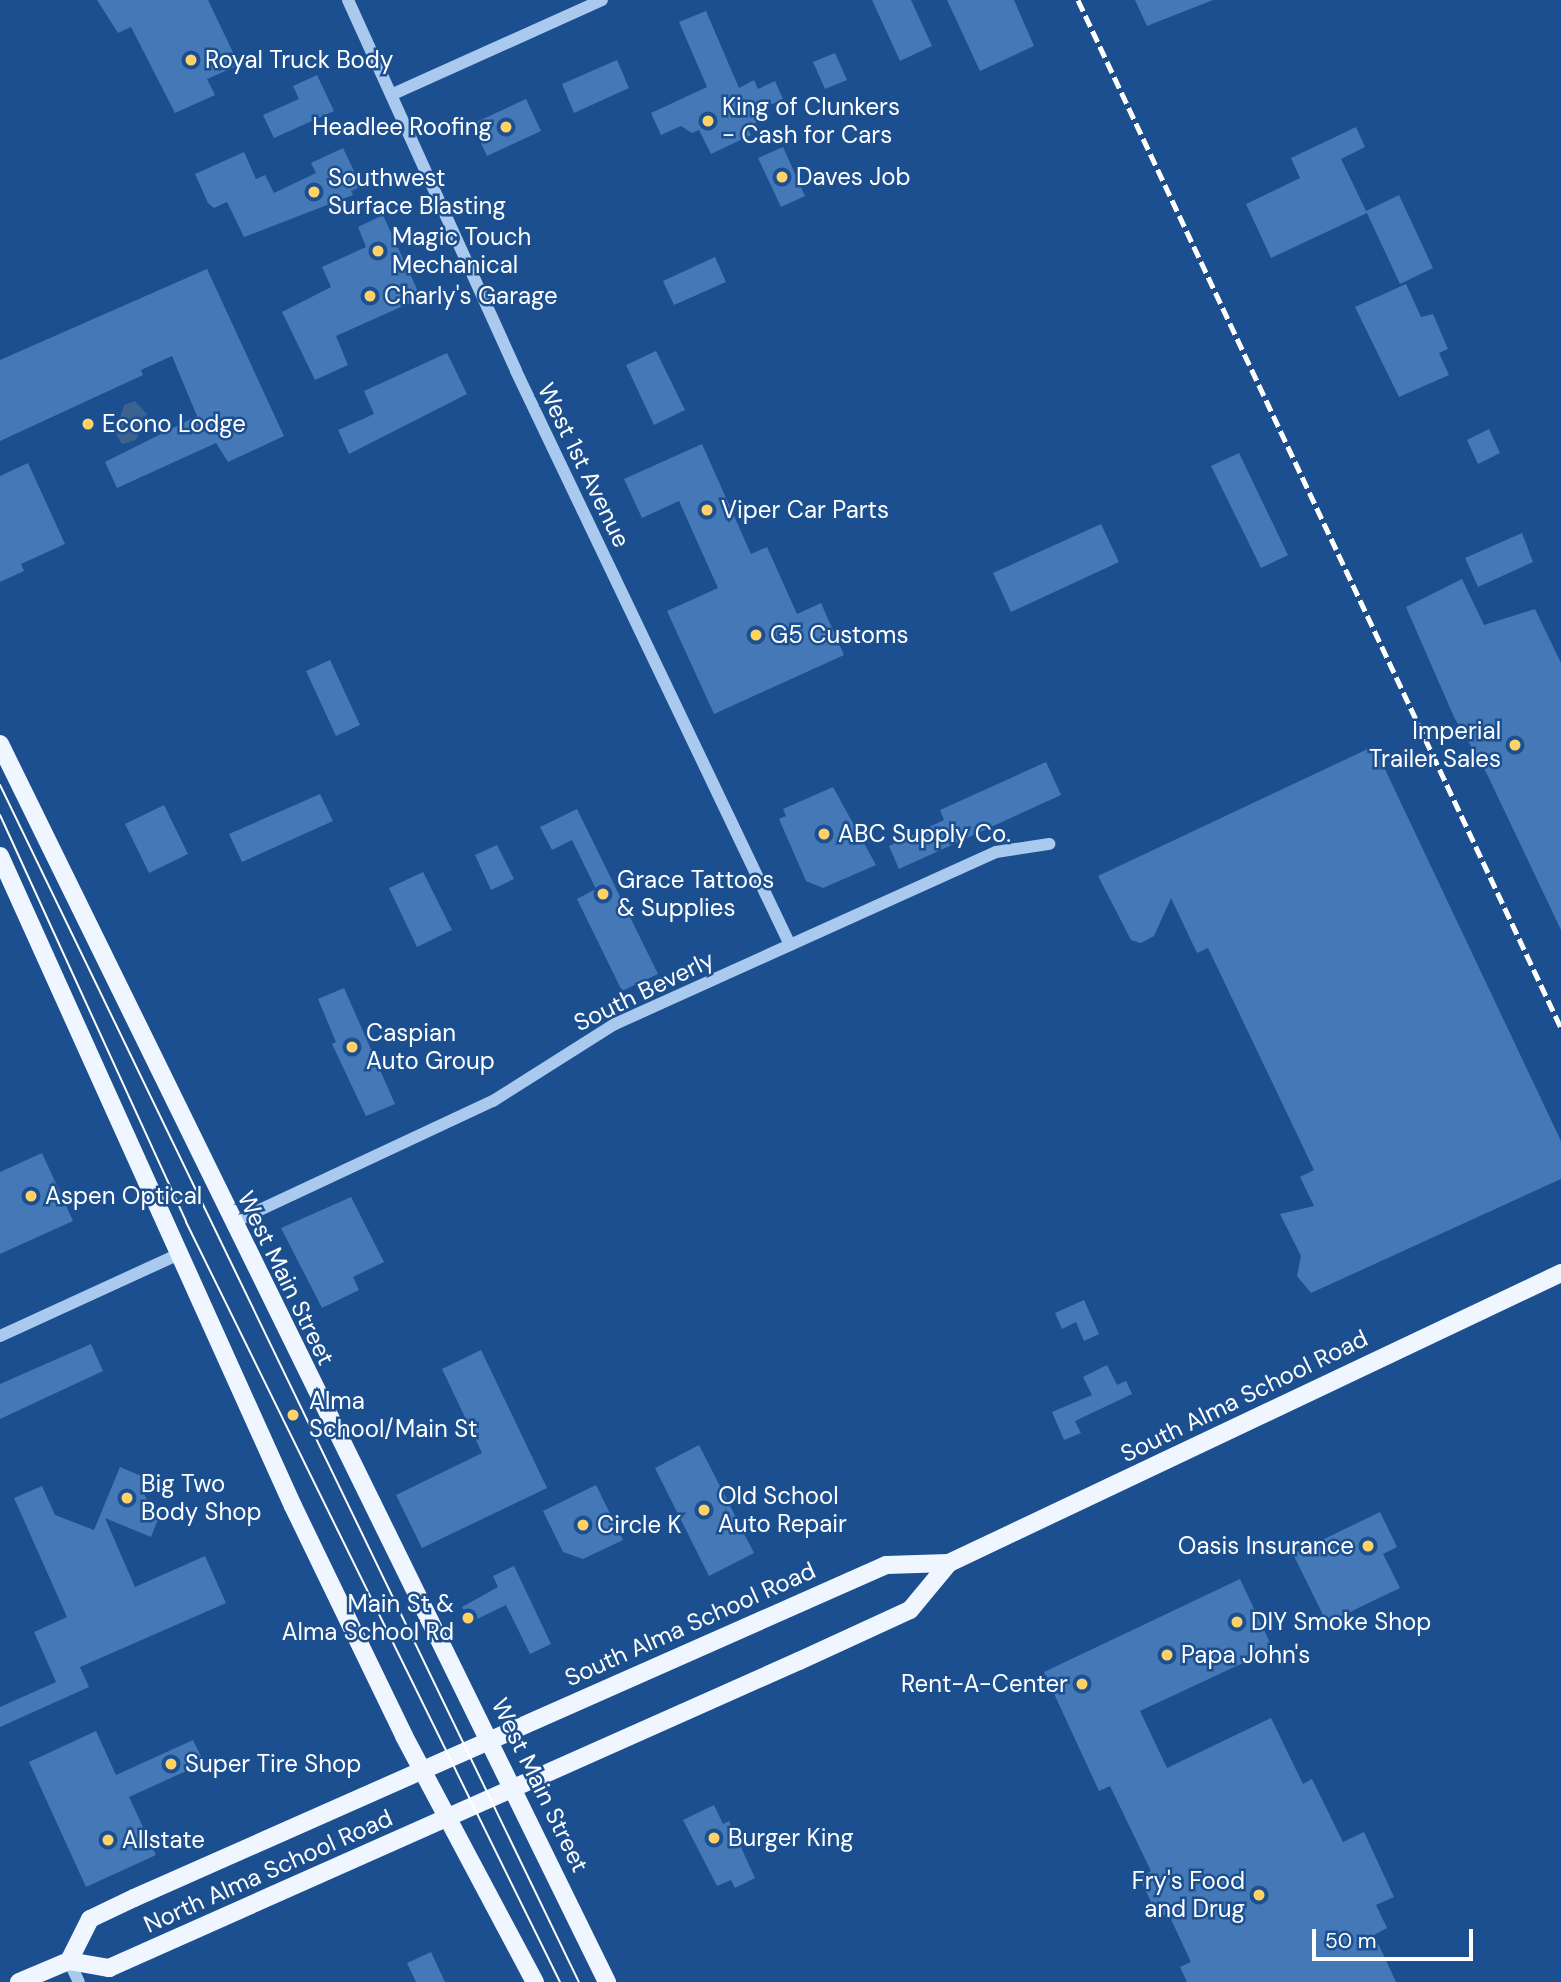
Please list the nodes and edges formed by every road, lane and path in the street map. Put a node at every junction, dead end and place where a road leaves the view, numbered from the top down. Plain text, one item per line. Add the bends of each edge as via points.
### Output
1 (348, 0) edge
2 (602, 0) edge
3 (393, 94) junction
4 (0, 744) edge
5 (1049, 844) dead end
6 (0, 856) edge
7 (790, 945) junction
8 (232, 1223) junction
9 (179, 1254) junction
10 (1561, 1273) edge
11 (0, 1336) edge
12 (949, 1563) junction
13 (490, 1738) junction
14 (456, 1754) joint
15 (421, 1769) junction
16 (514, 1789) junction
17 (484, 1803) joint
18 (449, 1818) junction
19 (69, 1961) junction
20 (19, 1982) edge
21 (79, 1982) edge
22 (535, 1982) edge
23 (607, 1982) edge

1 - 3 street, West 1st Avenue
2 - 3 street
3 - 7 street, West 1st Avenue via 516,371
4 - 8 main road, West Main Street
5 - 7 street, South Beverly via 996,852
6 - 9 main road
7 - 8 street, South Beverly via 615,1024 494,1101
8 - 13 main road, West Main Street
9 - 11 street
9 - 15 main road
10 - 12 main road, South Alma School Road
12 - 13 main road, South Alma School Road via 886,1565
12 - 16 main road, South Alma School Road via 910,1610
13 - 14 main road, South Alma School Road
13 - 16 main road, West Main Street
14 - 15 main road, North Alma School Road
15 - 18 main road
15 - 19 main road, North Alma School Road via 90,1919
16 - 17 main road, South Alma School Road
16 - 23 main road, West Main Street
17 - 18 main road, North Alma School Road
18 - 19 main road, North Alma School Road via 109,1968
18 - 22 main road
19 - 20 main road
19 - 21 street

